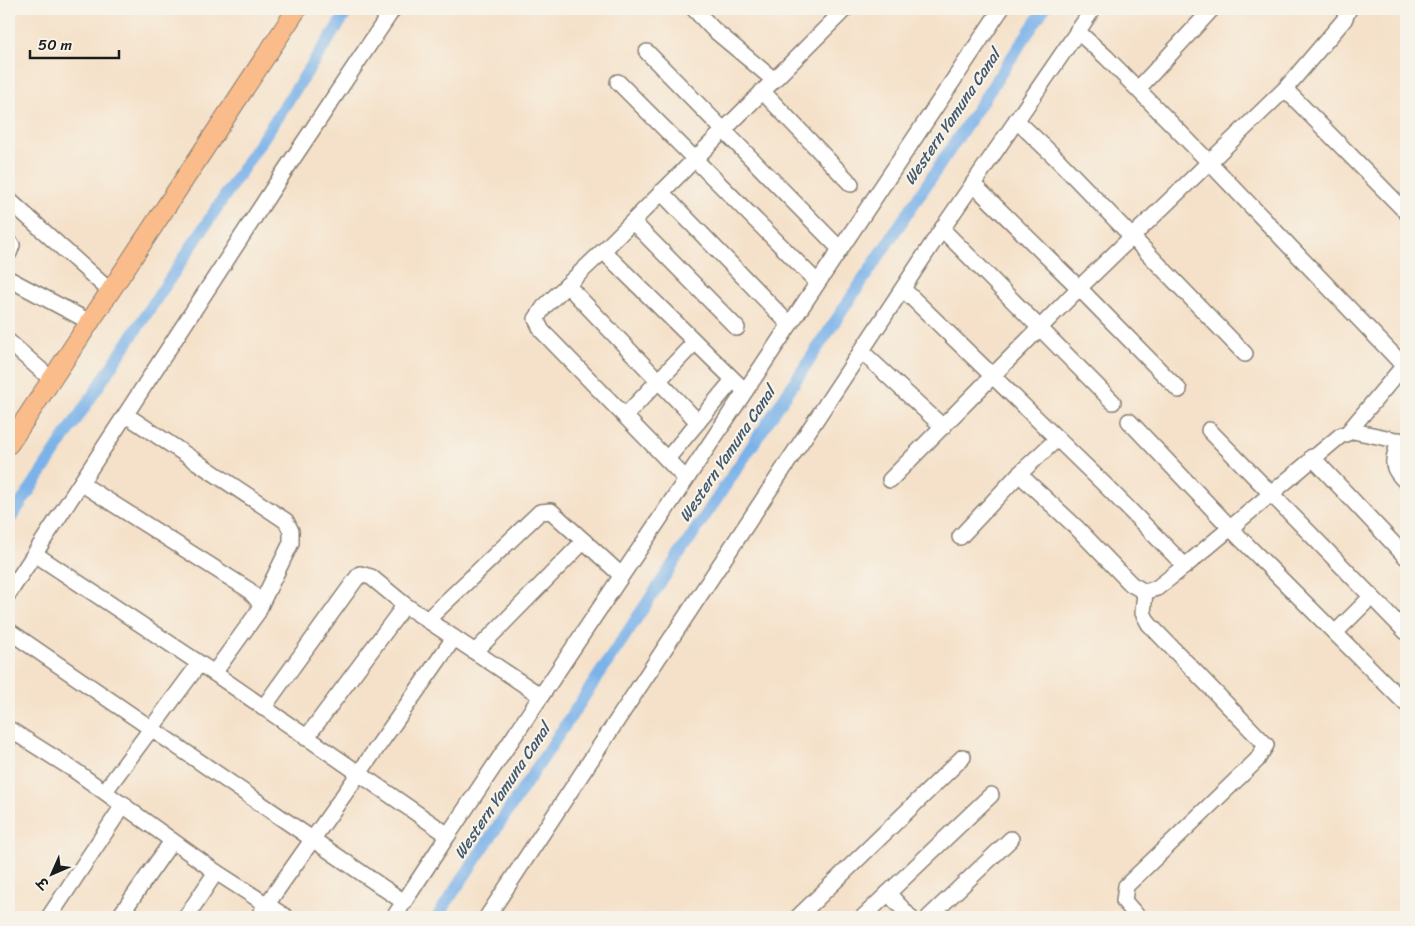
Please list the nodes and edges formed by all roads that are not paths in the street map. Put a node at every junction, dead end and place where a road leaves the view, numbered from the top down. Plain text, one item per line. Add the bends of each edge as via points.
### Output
1 (296, 9) edge
2 (393, 9) edge
3 (694, 9) edge
4 (845, 9) edge
5 (1001, 9) edge
6 (1093, 9) edge
7 (1212, 9) edge
8 (1349, 9) edge
9 (1078, 31) junction
10 (647, 52) dead end
11 (774, 80) junction
12 (618, 82) dead end
13 (1138, 89) junction
14 (1285, 89) junction
15 (762, 91) junction
16 (1016, 120) junction
17 (723, 130) junction
18 (694, 159) junction
19 (1210, 163) junction
20 (851, 184) dead end
21 (973, 184) junction
22 (661, 192) junction
23 (9, 200) edge
24 (1406, 212) edge
25 (633, 222) junction
26 (942, 229) junction
27 (1132, 236) junction
28 (839, 248) junction
29 (604, 251) junction
30 (9, 279) edge
31 (817, 282) junction
32 (568, 285) junction
33 (1079, 288) junction
34 (902, 289) junction
35 (110, 291) junction
36 (90, 322) junction
37 (789, 324) junction
38 (1041, 327) junction
39 (737, 328) dead end
40 (9, 342) edge
41 (694, 343) junction
42 (862, 351) junction
43 (1244, 354) dead end
44 (1405, 365) edge
45 (993, 376) junction
46 (51, 379) junction
47 (733, 380) junction
48 (658, 381) junction
49 (1179, 390) dead end
50 (745, 391) junction
51 (1113, 402) dead end
52 (126, 415) junction
53 (625, 416) junction
54 (1129, 421) dead end
55 (698, 422) junction
56 (943, 427) junction
57 (1209, 430) dead end
58 (1349, 431) junction
59 (1057, 439) junction
60 (1403, 441) edge
61 (9, 444) edge
62 (1312, 457) junction
63 (667, 459) junction
64 (1020, 474) junction
65 (686, 479) junction
66 (890, 480) dead end
67 (1406, 482) edge
68 (82, 484) junction
69 (1271, 494) junction
70 (1231, 528) junction
71 (960, 537) dead end
72 (584, 541) junction
73 (34, 554) junction
74 (1406, 557) edge
75 (1185, 566) junction
76 (622, 575) junction
77 (1146, 592) junction
78 (9, 593) edge
79 (1371, 597) junction
80 (261, 604) junction
81 (405, 605) junction
82 (426, 620) junction
83 (9, 631) edge
84 (1406, 632) edge
85 (1335, 633) junction
86 (454, 638) junction
87 (475, 652) junction
88 (199, 664) junction
89 (214, 673) junction
90 (541, 696) junction
91 (1406, 704) edge
92 (262, 708) junction
93 (152, 728) junction
94 (9, 729) edge
95 (306, 738) junction
96 (963, 757) dead end
97 (359, 772) junction
98 (105, 791) junction
99 (991, 796) dead end
100 (124, 804) junction
101 (448, 835) junction
102 (312, 839) junction
103 (1011, 839) dead end
104 (172, 841) junction
105 (216, 872) junction
106 (888, 893) junction
107 (404, 902) junction
108 (262, 911) edge
109 (48, 917) edge
110 (120, 917) edge
111 (186, 917) edge
112 (286, 917) edge
113 (394, 917) edge
114 (487, 917) edge
115 (798, 917) edge
116 (863, 917) edge
117 (910, 917) edge
118 (930, 917) edge
119 (1138, 917) edge

1 - 35 main road
2 - 52 street
3 - 11 street
4 - 11 street
5 - 28 street
6 - 9 street
7 - 13 street
8 - 14 street via 1344,20
9 - 13 street
9 - 16 street
10 - 17 street
11 - 15 street
12 - 18 street
13 - 19 street
14 - 19 street
14 - 24 street
15 - 17 street
15 - 20 street
16 - 21 street
16 - 27 street
17 - 18 street
17 - 28 street
18 - 22 street
18 - 31 street
19 - 27 street
19 - 44 street
21 - 26 street
21 - 33 street
22 - 25 street
22 - 37 street
23 - 35 street
25 - 29 street
25 - 39 street
26 - 34 street
26 - 38 street
27 - 33 street
27 - 43 street
28 - 31 street
29 - 32 street
29 - 41 street
30 - 36 street
31 - 37 street
32 - 48 street
32 - 53 street via 539,313 538,325
33 - 38 street
33 - 49 street
34 - 42 street
34 - 45 street
35 - 36 main road
36 - 46 main road
37 - 50 street
38 - 45 street
38 - 51 street
40 - 46 street
41 - 47 street
41 - 48 street
42 - 56 street
42 - 114 street
44 - 58 street
45 - 56 street
45 - 59 street
46 - 61 main road
47 - 50 street
47 - 55 street
48 - 53 street
48 - 55 street
50 - 65 street
52 - 68 street
52 - 80 street via 286,521 291,543
53 - 63 street
54 - 70 street
55 - 63 street
56 - 66 street
57 - 69 street
58 - 60 street
58 - 62 street
59 - 64 street
59 - 75 street
60 - 67 street via 1393,463
62 - 69 street
62 - 74 street
63 - 65 street
64 - 71 street
64 - 77 street via 1131,584
65 - 76 street
68 - 73 street
68 - 80 street via 249,590
69 - 70 street
69 - 79 street
70 - 75 street
70 - 85 street
72 - 76 street
72 - 82 street via 551,511 540,512
72 - 87 street
73 - 78 street
73 - 88 street
75 - 77 street via 1157,588
76 - 90 street
77 - 119 street via 1143,613 1148,624 1266,745 1257,760 1126,886 1124,901
79 - 84 street
79 - 85 street
80 - 89 street
81 - 82 street
81 - 92 street via 371,577 360,574
81 - 95 street
82 - 86 street
83 - 93 street
85 - 91 street
86 - 87 street
86 - 97 street
87 - 90 street
88 - 89 street
88 - 93 street
89 - 92 street
90 - 101 street
92 - 95 street
93 - 98 street
93 - 102 street
94 - 98 street
95 - 97 street
96 - 115 street
97 - 101 street
97 - 102 street
98 - 100 street
99 - 106 street
100 - 104 street
100 - 109 street
101 - 107 street
102 - 107 street
102 - 108 street
103 - 118 street
104 - 105 street
104 - 110 street
105 - 108 street
105 - 111 street
106 - 116 street
106 - 117 street
107 - 113 street
108 - 112 street

